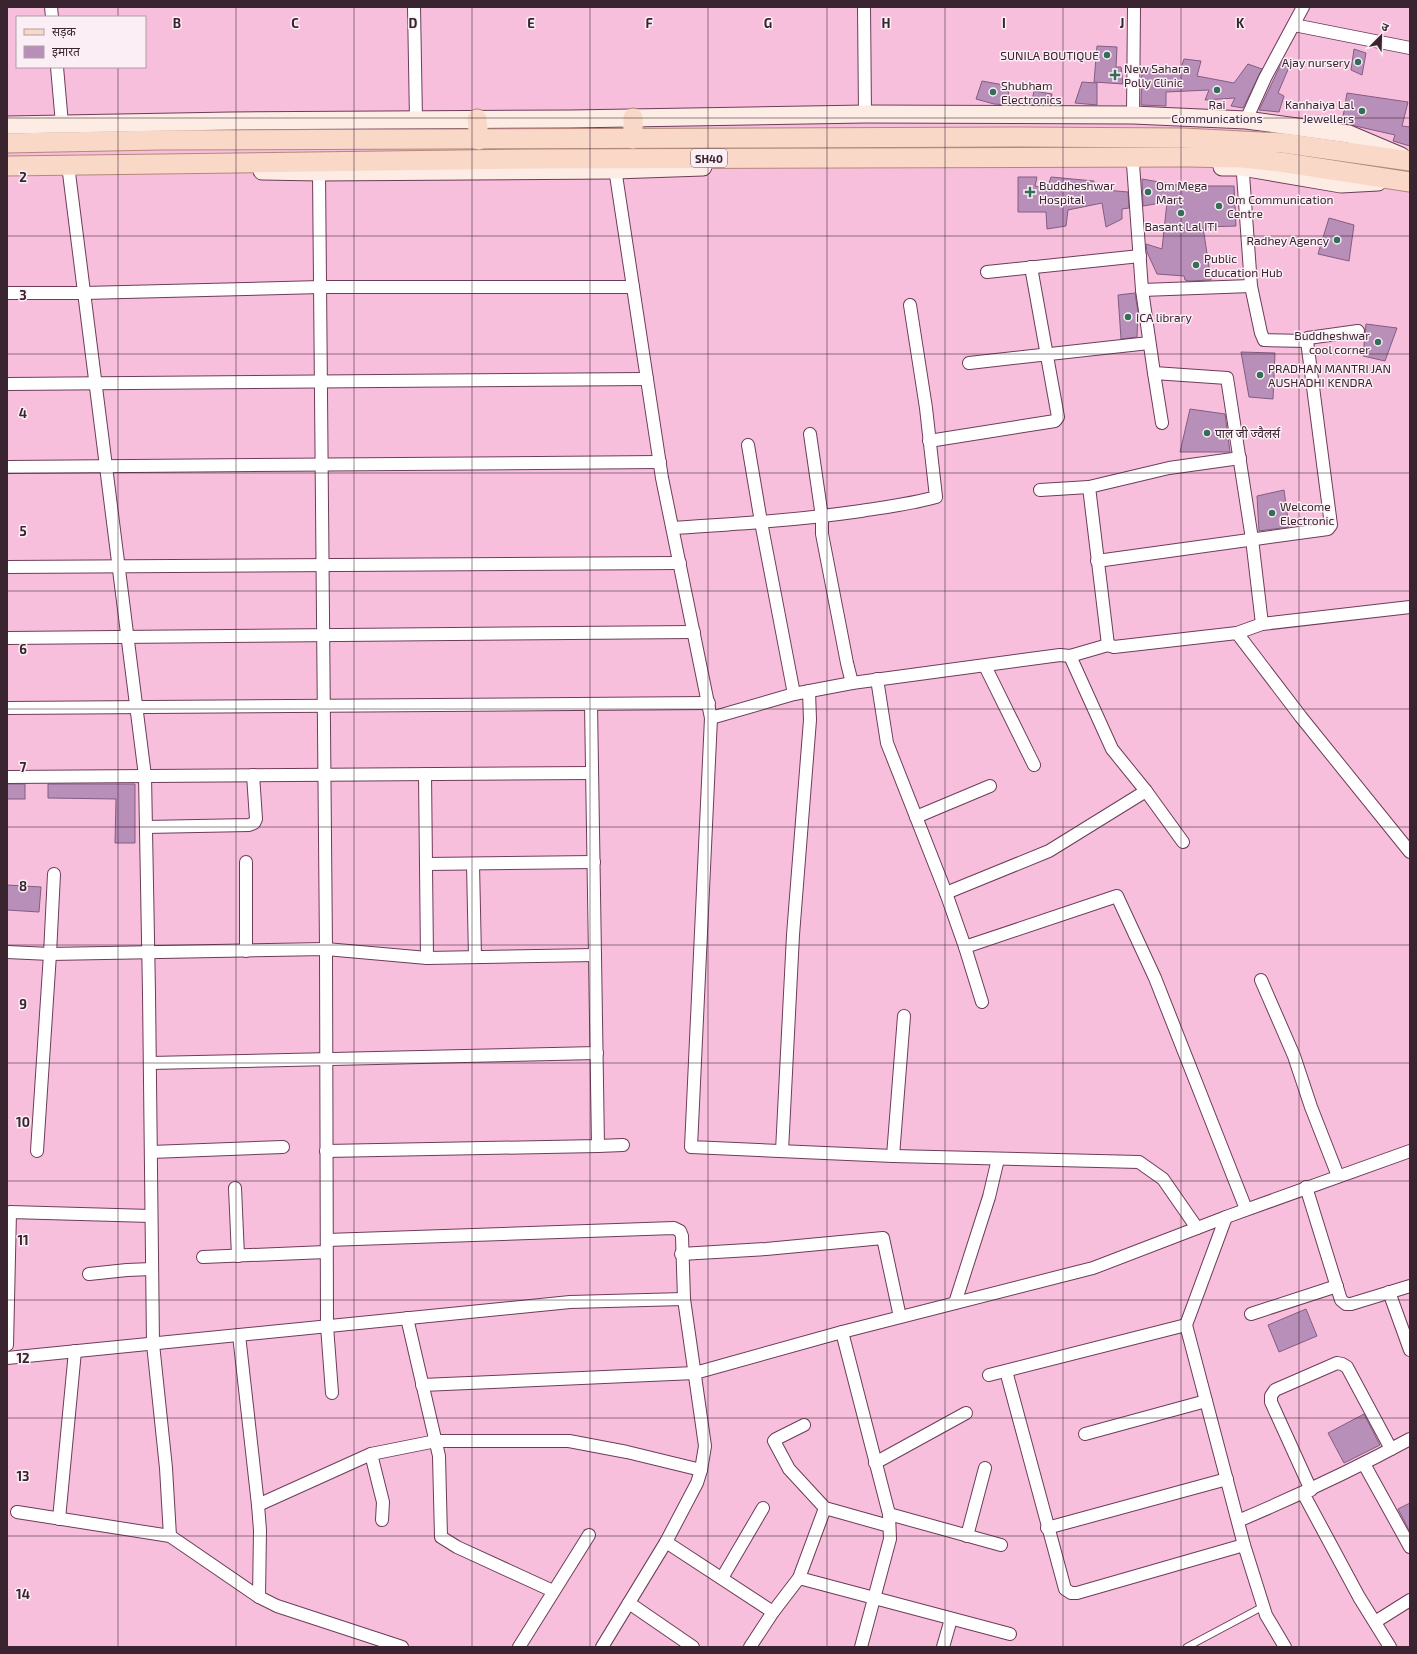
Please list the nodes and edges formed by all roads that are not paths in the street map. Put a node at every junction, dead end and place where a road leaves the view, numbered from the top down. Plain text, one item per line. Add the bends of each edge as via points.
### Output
1 (414, 7) edge
2 (864, 7) edge
3 (1134, 7) edge
4 (1303, 7) edge
5 (1294, 25) junction
6 (1410, 48) edge
7 (57, 68) edge
8 (865, 114) junction
9 (1133, 115) junction
10 (633, 118) junction
11 (477, 119) junction
12 (416, 120) junction
13 (1246, 120) junction
14 (62, 124) junction
15 (7, 125) edge
16 (633, 139) junction
17 (479, 140) junction
18 (7, 143) edge
19 (1410, 160) edge
20 (1242, 163) junction
21 (614, 164) junction
22 (1133, 164) junction
23 (7, 166) edge
24 (319, 172) junction
25 (69, 173) junction
26 (7, 175) edge
27 (1408, 181) edge
28 (1140, 256) junction
29 (1031, 267) junction
30 (987, 272) dead end
31 (1251, 286) junction
32 (321, 287) junction
33 (633, 287) junction
34 (1142, 290) junction
35 (7, 293) edge
36 (84, 293) junction
37 (910, 305) dead end
38 (1358, 331) dead end
39 (1307, 341) junction
40 (1150, 343) junction
41 (1048, 355) junction
42 (969, 363) dead end
43 (1154, 373) junction
44 (647, 379) junction
45 (322, 382) junction
46 (7, 384) edge
47 (96, 384) junction
48 (1162, 423) dead end
49 (810, 434) dead end
50 (929, 441) junction
51 (748, 445) dead end
52 (1240, 458) junction
53 (660, 462) junction
54 (322, 465) junction
55 (106, 466) junction
56 (7, 467) edge
57 (1089, 487) junction
58 (1040, 490) dead end
59 (822, 516) junction
60 (761, 522) junction
61 (673, 528) junction
62 (1252, 539) junction
63 (1097, 561) junction
64 (680, 562) junction
65 (322, 565) junction
66 (7, 566) edge
67 (119, 566) junction
68 (1410, 607) edge
69 (1262, 624) junction
70 (694, 632) junction
71 (1237, 633) junction
72 (323, 635) junction
73 (128, 636) junction
74 (7, 638) edge
75 (1108, 645) junction
76 (1070, 656) junction
77 (985, 666) junction
78 (877, 679) junction
79 (852, 683) junction
80 (809, 691) junction
81 (794, 694) junction
82 (709, 703) junction
83 (591, 704) junction
84 (323, 706) junction
85 (136, 707) junction
86 (7, 708) edge
87 (711, 718) junction
88 (1034, 765) dead end
89 (592, 773) junction
90 (324, 774) junction
91 (425, 774) junction
92 (253, 775) junction
93 (145, 776) junction
94 (7, 777) edge
95 (990, 786) dead end
96 (1146, 791) junction
97 (916, 817) junction
98 (146, 827) junction
99 (1183, 842) dead end
100 (1410, 852) edge
101 (246, 862) dead end
102 (594, 862) junction
103 (426, 864) junction
104 (473, 864) junction
105 (54, 874) dead end
106 (946, 893) junction
107 (965, 947) junction
108 (326, 949) junction
109 (246, 951) junction
110 (7, 952) edge
111 (148, 952) junction
112 (50, 954) junction
113 (595, 955) junction
114 (475, 957) junction
115 (427, 958) junction
116 (1261, 980) dead end
117 (982, 1002) dead end
118 (904, 1016) dead end
119 (597, 1053) junction
120 (325, 1059) junction
121 (150, 1063) junction
122 (623, 1145) dead end
123 (598, 1146) junction
124 (283, 1147) dead end
125 (37, 1151) dead end
126 (326, 1151) junction
127 (1410, 1151) edge
128 (151, 1152) junction
129 (782, 1152) junction
130 (893, 1156) junction
131 (998, 1159) junction
132 (1338, 1176) junction
133 (1306, 1187) junction
134 (235, 1188) dead end
135 (1246, 1208) junction
136 (151, 1216) junction
137 (1226, 1217) junction
138 (1197, 1228) junction
139 (326, 1246) junction
140 (682, 1254) junction
141 (238, 1256) junction
142 (203, 1257) dead end
143 (152, 1269) junction
144 (89, 1274) dead end
145 (1337, 1286) junction
146 (1410, 1286) edge
147 (1389, 1292) junction
148 (684, 1299) junction
149 (955, 1303) junction
150 (1251, 1314) dead end
151 (900, 1317) junction
152 (407, 1318) junction
153 (1186, 1325) junction
154 (327, 1326) junction
155 (842, 1332) junction
156 (239, 1335) junction
157 (153, 1344) junction
158 (7, 1345) edge
159 (1410, 1350) edge
160 (75, 1351) junction
161 (7, 1358) edge
162 (1006, 1371) junction
163 (695, 1373) junction
164 (989, 1375) dead end
165 (422, 1384) junction
166 (332, 1393) dead end
167 (1206, 1401) junction
168 (966, 1413) dead end
169 (804, 1425) dead end
170 (1085, 1434) dead end
171 (1410, 1439) edge
172 (436, 1440) junction
173 (1391, 1449) junction
174 (371, 1454) junction
175 (876, 1463) junction
176 (1364, 1464) junction
177 (985, 1468) dead end
178 (701, 1470) junction
179 (1227, 1479) junction
180 (1307, 1492) junction
181 (258, 1505) junction
182 (763, 1508) dead end
183 (825, 1508) junction
184 (17, 1512) dead end
185 (59, 1519) junction
186 (382, 1520) dead end
187 (889, 1520) junction
188 (1238, 1521) junction
189 (1047, 1528) junction
190 (589, 1535) dead end
191 (170, 1536) junction
192 (967, 1536) junction
193 (666, 1542) junction
194 (1001, 1545) dead end
195 (1244, 1545) junction
196 (1410, 1547) edge
197 (722, 1578) junction
198 (799, 1578) junction
199 (553, 1592) junction
200 (259, 1597) junction
201 (874, 1598) junction
202 (1410, 1600) edge
203 (629, 1603) junction
204 (1264, 1606) junction
205 (773, 1612) junction
206 (951, 1618) junction
207 (1374, 1622) junction
208 (1010, 1634) dead end
209 (402, 1647) edge
210 (519, 1647) edge
211 (602, 1647) edge
212 (693, 1647) edge
213 (750, 1647) edge
214 (861, 1647) edge
215 (943, 1647) edge
216 (1187, 1647) edge
217 (1285, 1647) edge
218 (1390, 1647) edge

1 - 12 street
2 - 8 street
3 - 9 street
4 - 5 street
5 - 6 street
5 - 13 street
7 - 14 street
8 - 9 street
8 - 10 street
9 - 13 street
10 - 11 street
10 - 16 main road
11 - 12 street
11 - 17 main road
12 - 14 street
13 - 19 street via 1349,134
14 - 15 street
16 - 17 main road, SH40
16 - 19 main road, SH40 via 1018,136 1183,138 1284,143
17 - 18 main road, SH40 via 161,140
20 - 21 main road, SH40 via 1017,156
20 - 22 street
20 - 27 main road, SH40 via 1280,162
20 - 31 street
21 - 22 street via 725,167
21 - 23 main road, SH40
21 - 24 street
21 - 33 street
22 - 28 street
24 - 25 street
24 - 32 street
25 - 26 street
25 - 36 street
28 - 29 street
28 - 34 street
29 - 30 street
29 - 41 street
31 - 34 street
31 - 39 street via 1260,333 1264,340
32 - 33 street
32 - 36 street
32 - 45 street
33 - 44 street
34 - 40 street
35 - 36 street
36 - 47 street
37 - 50 street
38 - 39 street via 1308,338
39 - 62 street via 1331,525 1328,529
40 - 41 street
40 - 43 street
41 - 42 street
41 - 50 street via 1058,417 1055,421
43 - 48 street
43 - 52 street via 1227,378
44 - 45 street
44 - 53 street
45 - 47 street
45 - 54 street
46 - 47 street
47 - 55 street
49 - 59 street
50 - 59 street via 936,497 915,503
51 - 60 street
52 - 57 street via 1169,468
52 - 62 street
53 - 54 street
53 - 61 street
54 - 55 street
54 - 65 street
55 - 56 street
55 - 67 street
57 - 58 street
57 - 63 street
59 - 60 street
59 - 79 street via 822,534
60 - 61 street
60 - 81 street
61 - 64 street
62 - 63 street
62 - 69 street
63 - 75 street
64 - 65 street
64 - 70 street
65 - 67 street
65 - 72 street
66 - 67 street
67 - 73 street
68 - 69 street
69 - 71 street
70 - 72 street
70 - 82 street
71 - 75 street via 1114,647
71 - 100 street
72 - 73 street
72 - 84 street
73 - 74 street
73 - 85 street
75 - 76 street
76 - 77 street via 1060,655
76 - 96 street via 1112,749
77 - 78 street
77 - 88 street
78 - 79 street
78 - 97 street via 887,743
79 - 80 street
80 - 81 street
80 - 129 street via 810,720 793,935
81 - 87 street
82 - 83 street
82 - 87 street
83 - 84 street
83 - 89 street
84 - 85 street
84 - 90 street
85 - 86 street
85 - 93 street
87 - 129 street via 691,1148
89 - 91 street
89 - 102 street
90 - 91 street
90 - 92 street
90 - 108 street
91 - 103 street
92 - 93 street
92 - 98 street via 256,819 254,823
93 - 94 street
93 - 98 street
95 - 97 street
96 - 99 street
96 - 106 street via 1049,851
97 - 106 street
98 - 111 street
101 - 109 street
102 - 104 street
102 - 113 street
103 - 104 street
103 - 115 street
104 - 114 street
105 - 112 street
106 - 107 street
107 - 117 street
107 - 135 street via 1117,896 1155,978
108 - 109 street
108 - 115 street
108 - 120 street
109 - 111 street
110 - 112 street
111 - 112 street
111 - 121 street
112 - 125 street
113 - 114 street
113 - 119 street
114 - 115 street
116 - 132 street via 1294,1056
118 - 130 street
119 - 120 street
119 - 123 street
120 - 121 street
120 - 126 street
121 - 128 street
122 - 123 street
123 - 126 street
124 - 128 street
126 - 139 street
127 - 132 street
128 - 136 street
129 - 130 street
130 - 131 street
131 - 138 street via 1139,1162 1163,1178
131 - 149 street
132 - 133 street
133 - 135 street
133 - 145 street
134 - 141 street
135 - 137 street
136 - 143 street
136 - 158 street via 10,1212
137 - 138 street
137 - 153 street
138 - 149 street via 1093,1268
139 - 140 street via 674,1228 680,1231 682,1236
139 - 141 street
139 - 154 street
140 - 148 street
140 - 151 street via 883,1238
141 - 142 street
143 - 144 street
143 - 157 street
145 - 147 street via 1346,1304
145 - 150 street
146 - 147 street
147 - 159 street
148 - 152 street via 570,1302
148 - 163 street
149 - 151 street
151 - 155 street
152 - 154 street
152 - 165 street
153 - 162 street
153 - 167 street
154 - 156 street
154 - 166 street
155 - 163 street
155 - 175 street
156 - 157 street
156 - 181 street
157 - 160 street
157 - 191 street via 166,1468
160 - 161 street
160 - 185 street
162 - 164 street
162 - 189 street
163 - 165 street
163 - 178 street via 705,1446
165 - 172 street
167 - 170 street
167 - 179 street
168 - 175 street
169 - 183 street via 776,1439 774,1444 789,1469
171 - 173 street
172 - 174 street
172 - 178 street via 569,1441
172 - 199 street via 439,1456 441,1537
173 - 176 street
173 - 180 street via 1347,1367 1342,1364 1337,1363 1275,1390 1271,1402
174 - 181 street
174 - 186 street via 383,1502
175 - 187 street
176 - 180 street
176 - 196 street
177 - 192 street
178 - 193 street
179 - 188 street
179 - 189 street
180 - 188 street
180 - 207 street
181 - 200 street
182 - 197 street
183 - 187 street
183 - 198 street
184 - 185 street
185 - 191 street
187 - 192 street
187 - 201 street via 890,1539
188 - 195 street
189 - 195 street via 1065,1589 1078,1594
190 - 199 street
191 - 200 street
192 - 194 street
193 - 197 street
193 - 203 street
195 - 204 street
197 - 205 street
198 - 201 street
198 - 205 street
199 - 210 street
200 - 209 street via 277,1606
201 - 206 street
201 - 214 street
202 - 207 street
203 - 211 street
203 - 212 street
204 - 216 lane
204 - 217 street via 1266,1615
205 - 213 street
206 - 208 street
206 - 215 street
207 - 218 street

